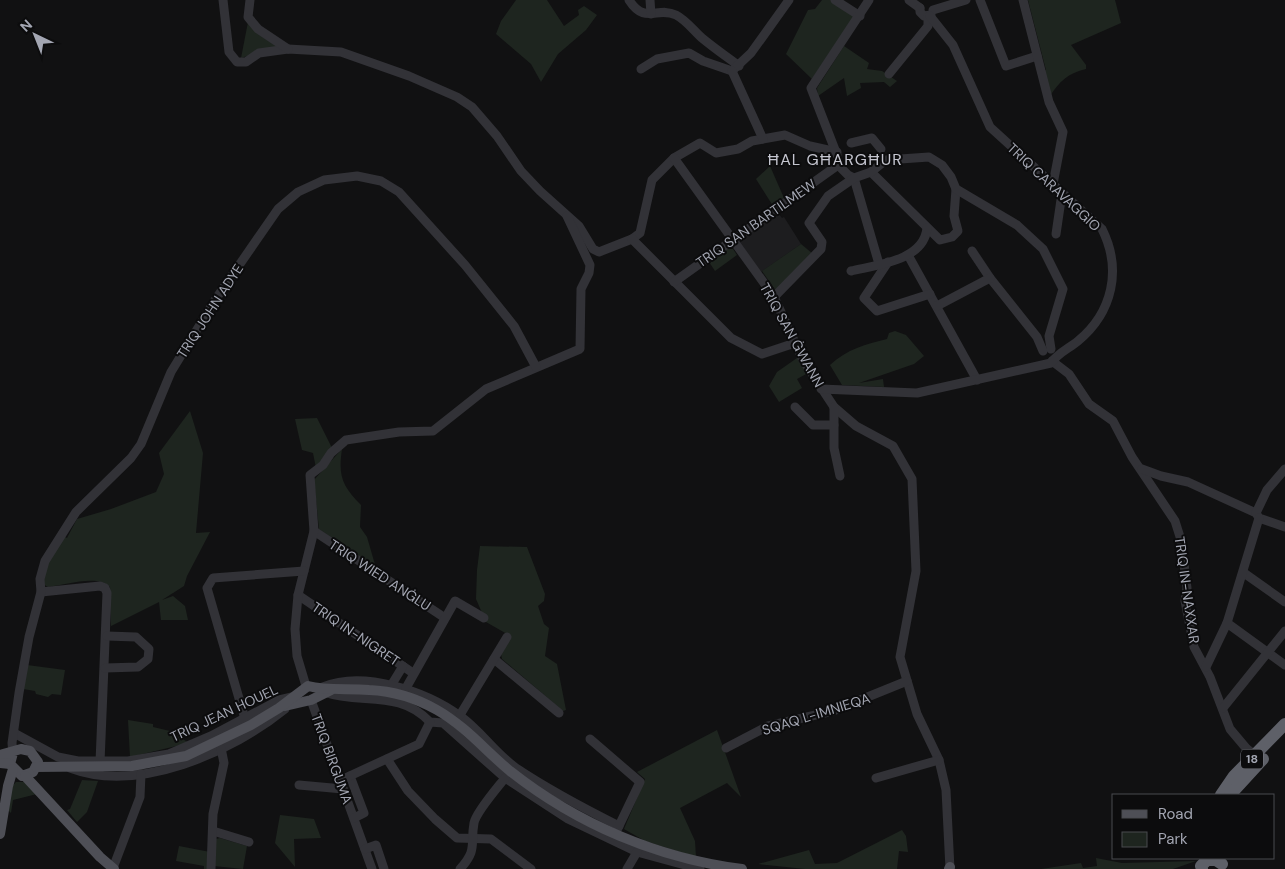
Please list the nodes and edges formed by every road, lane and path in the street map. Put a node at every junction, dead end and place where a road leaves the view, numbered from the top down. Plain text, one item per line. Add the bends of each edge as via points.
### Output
1 (223, 0) edge
2 (250, 0) edge
3 (629, 0) edge
4 (650, 0) edge
5 (789, 0) edge
6 (835, 0) edge
7 (869, 0) edge
8 (909, 0) edge
9 (966, 0) edge
10 (980, 0) edge
11 (1023, 0) edge
12 (924, 4) edge
13 (651, 14) junction
14 (930, 14) junction
15 (860, 16) junction
16 (288, 49) junction
17 (1036, 56) junction
18 (736, 68) junction
19 (640, 69) dead end
20 (889, 74) dead end
21 (763, 140) junction
22 (851, 143) dead end
23 (881, 149) dead end
24 (837, 152) junction
25 (674, 158) junction
26 (838, 165) junction
27 (871, 172) junction
28 (854, 178) junction
29 (1053, 184) junction
30 (956, 189) junction
31 (1062, 192) junction
32 (566, 214) junction
33 (927, 228) junction
34 (1056, 234) dead end
35 (632, 239) junction
36 (732, 240) junction
37 (972, 251) dead end
38 (908, 255) junction
39 (883, 263) junction
40 (851, 271) dead end
41 (990, 278) junction
42 (674, 282) junction
43 (930, 294) junction
44 (774, 297) junction
45 (937, 306) junction
46 (795, 343) junction
47 (1049, 356) junction
48 (536, 367) junction
49 (977, 380) junction
50 (822, 389) junction
51 (795, 407) dead end
52 (834, 407) junction
53 (834, 425) junction
54 (1142, 469) junction
55 (1285, 470) edge
56 (840, 476) dead end
57 (1257, 515) junction
58 (1285, 527) edge
59 (314, 531) junction
60 (304, 571) junction
61 (1244, 573) junction
62 (41, 592) junction
63 (298, 595) junction
64 (1285, 602) edge
65 (445, 618) junction
66 (484, 618) dead end
67 (1227, 623) junction
68 (1285, 631) edge
69 (107, 636) junction
70 (508, 637) dead end
71 (1268, 653) junction
72 (494, 659) junction
73 (1285, 665) edge
74 (403, 666) junction
75 (105, 668) junction
76 (1206, 668) junction
77 (413, 672) junction
78 (907, 682) junction
79 (392, 684) junction
80 (406, 688) junction
81 (312, 692) junction
82 (287, 703) junction
83 (1223, 708) junction
84 (559, 713) dead end
85 (460, 715) junction
86 (245, 719) junction
87 (430, 722) junction
88 (1285, 724) edge
89 (14, 733) junction
90 (1285, 735) edge
91 (590, 739) dead end
92 (221, 748) junction
93 (726, 748) dead end
94 (26, 750) junction
95 (13, 753) junction
96 (1258, 753) junction
97 (0, 755) edge
98 (387, 759) junction
99 (939, 760) junction
100 (70, 764) junction
101 (98, 765) junction
102 (8, 766) edge
103 (30, 770) junction
104 (141, 774) junction
105 (350, 776) junction
106 (505, 778) junction
107 (876, 778) dead end
108 (299, 785) dead end
109 (342, 785) junction
110 (7, 790) junction
111 (1222, 794) edge
112 (1231, 794) edge
113 (354, 818) junction
114 (617, 830) junction
115 (213, 831) junction
116 (0, 834) edge
117 (474, 837) junction
118 (249, 842) dead end
119 (365, 849) junction
120 (637, 852) junction
121 (950, 867) edge
122 (114, 869) edge
123 (211, 869) edge
124 (372, 869) edge
125 (384, 869) edge
126 (460, 869) edge
127 (531, 869) edge
128 (628, 869) edge
129 (700, 869) edge
130 (742, 869) edge

1 - 16 street via 229,52 237,62 246,62 259,53
2 - 16 street via 248,17 258,29
3 - 13 street via 635,10
4 - 13 street
5 - 18 street
6 - 15 street
7 - 15 street
8 - 12 street
9 - 14 street
10 - 17 street via 1006,66
11 - 17 street
12 - 14 street, TRIQ CARAVAGGIO via 930,5
13 - 18 street via 679,16
14 - 20 street via 928,26
14 - 29 street, TRIQ CARAVAGGIO via 953,45 990,127
15 - 24 street via 811,88
16 - 32 street via 341,52 457,97 472,107 498,136 522,171
17 - 29 street via 1049,102 1063,132
18 - 19 street via 702,61 689,53 657,59
18 - 21 street
21 - 24 street via 785,134 810,146
21 - 25 street via 716,153 700,143
22 - 23 street via 872,138
24 - 26 street
25 - 35 street via 652,180 640,233
25 - 36 street, TRIQ SAN ĠWANN
26 - 28 street
26 - 36 street, TRIQ SAN BARTILMEW
27 - 28 street
27 - 30 street via 886,160 921,156 937,160
27 - 33 street
28 - 39 street
28 - 44 street via 823,201 809,223 822,242 822,249
29 - 31 street, TRIQ CARAVAGGIO
30 - 33 street via 954,216 958,231 952,237 940,240
30 - 47 street via 1017,225 1042,249 1063,289 1049,336
31 - 34 street
31 - 47 street, TRIQ CARAVAGGIO via 1102,229 1110,246 1113,280 1107,303 1092,327 1077,342
32 - 35 street via 579,226 593,249 599,252
32 - 48 street via 590,265 581,290 580,349
33 - 38 street via 921,242
35 - 42 street
36 - 42 street, TRIQ SAN BARTILMEW
36 - 44 street, TRIQ SAN ĠWANN
37 - 41 street
38 - 39 street
38 - 43 street
39 - 40 street
39 - 43 street via 864,298 876,311
41 - 45 street
41 - 47 street via 1038,337
42 - 46 street via 731,338 762,354
43 - 45 street
44 - 46 street, TRIQ SAN ĠWANN
45 - 49 street
46 - 50 street, TRIQ SAN ĠWANN
47 - 49 street, TRIQ CARAVAGGIO via 1036,368
47 - 54 street, TRIQ IN-NAXXAR via 1069,374 1089,404 1113,422
48 - 59 street, TRIQ BIRGUMA via 486,389 433,431 399,432 346,440 331,453 323,466 310,475
48 - 62 street, TRIQ JOHN ADYE via 514,326 465,265 399,192 381,181 357,176 324,180 298,192 278,209 214,300 171,372 141,444 76,512 45,561 40,579
49 - 50 street, TRIQ CARAVAGGIO via 916,393
50 - 52 street, TRIQ SAN ĠWANN
51 - 53 street via 813,425
52 - 53 street
52 - 78 street, TRIQ SAN ĠWANN via 856,426 893,446 912,479 916,571 900,657
53 - 56 street via 834,448
54 - 57 street via 1188,482
54 - 76 street, TRIQ IN-NAXXAR via 1176,521 1182,540 1191,637
55 - 57 street via 1267,490
57 - 58 street
57 - 61 street
59 - 60 street, TRIQ BIRGUMA
59 - 65 street, TRIQ WIED ANĠLU
60 - 63 street, TRIQ BIRGUMA
60 - 86 street via 213,578 207,588
61 - 64 street
61 - 67 street
62 - 69 street via 105,588 108,593
62 - 89 street, TRIQ JOHN ADYE via 29,637
63 - 74 street, TRIQ IN-NIGRET
63 - 81 street, TRIQ BIRGUMA via 295,629 298,656
65 - 66 street via 455,601
65 - 77 street
67 - 71 street
67 - 76 street
68 - 71 street
69 - 75 street
69 - 75 street via 136,637 149,649 148,659 138,667
70 - 72 street
71 - 73 street
71 - 83 street
72 - 84 street
72 - 85 street
74 - 77 street, TRIQ IN-NIGRET
74 - 79 street
75 - 101 street
76 - 83 street, TRIQ IN-NAXXAR
77 - 80 street
78 - 93 street, SQAQ L-IMNIEQA via 833,712 768,726
78 - 99 street, TRIQ SAN ĠWANN via 917,714
79 - 80 street
79 - 81 street via 338,681
80 - 85 street
81 - 82 main road, TRIQ JEAN HOUEL
81 - 87 street via 386,700 419,710
81 - 109 street, TRIQ BIRGUMA
81 - 114 main road via 336,689 398,693 437,709 511,771 570,812
82 - 86 street, TRIQ JEAN HOUEL via 279,700
82 - 92 street, TRIQ JEAN HOUEL via 268,722
82 - 101 main road, TRIQ JEAN HOUEL via 243,729 186,756 132,766
83 - 96 street, TRIQ IN-NAXXAR via 1230,729 1246,748
85 - 114 street via 514,766
86 - 101 street, TRIQ JEAN HOUEL via 169,754
87 - 98 street via 419,744
87 - 106 street via 444,723
88 - 96 highway, 18
89 - 94 street
89 - 95 street, TRIQ JOHN ADYE
89 - 100 street, TRIQ JEAN HOUEL
90 - 112 highway, 18
91 - 114 street via 640,782
92 - 104 street, TRIQ JEAN HOUEL via 168,770
92 - 115 street via 224,763 213,814
94 - 95 main road
94 - 103 main road
95 - 97 main road
95 - 102 main road
96 - 111 highway, 18 via 1234,776
98 - 105 street
98 - 117 street via 408,791 435,819 457,838
99 - 107 street
99 - 121 street, TRIQ SAN ĠWANN via 946,790
100 - 101 main road, TRIQ JEAN HOUEL
100 - 101 street, TRIQ JEAN HOUEL
100 - 103 main road, TRIQ JEAN HOUEL
100 - 104 street, TRIQ JEAN HOUEL via 90,775
102 - 103 main road
102 - 110 main road
103 - 110 main road
103 - 122 main road via 28,781
104 - 122 street via 140,797
105 - 109 street
105 - 113 street, TRIQ BIRGUMA via 364,813
106 - 117 street via 474,821
106 - 120 street via 568,819
108 - 109 street
109 - 113 street, TRIQ BIRGUMA
110 - 116 main road
113 - 119 street, TRIQ BIRGUMA
114 - 130 main road via 641,846 708,864
115 - 118 street
115 - 123 street
117 - 126 street via 471,855
117 - 127 street via 491,839
119 - 124 street, TRIQ BIRGUMA
119 - 125 street via 376,845
120 - 128 street
120 - 129 street

